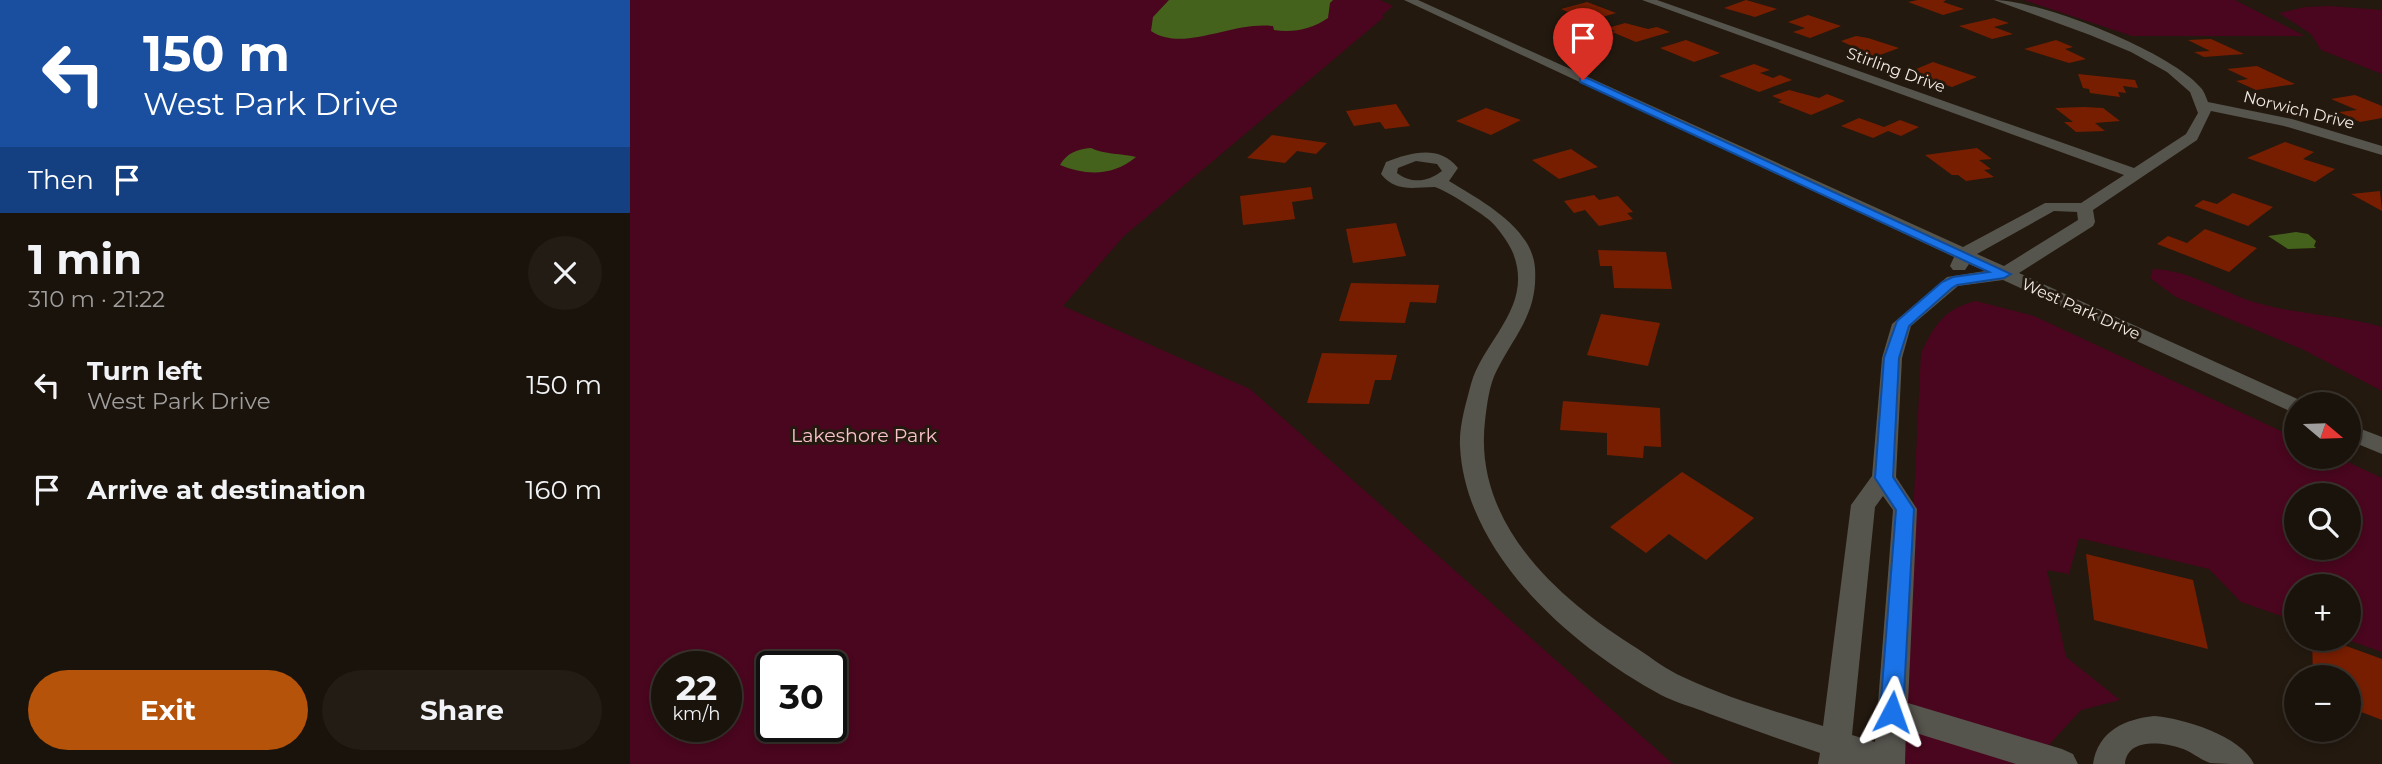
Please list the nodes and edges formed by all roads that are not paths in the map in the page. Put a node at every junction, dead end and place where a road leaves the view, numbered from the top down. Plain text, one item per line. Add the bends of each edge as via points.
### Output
1 (1409, 0) edge
2 (1647, 0) edge
3 (1999, 0) edge
4 (2206, 106) junction
5 (2382, 151) edge
6 (2133, 173) junction
7 (1438, 181) dead end
8 (2084, 208) junction
9 (1963, 255) junction
10 (2004, 274) junction
11 (1953, 281) junction
12 (2284, 402) edge
13 (2361, 437) edge
14 (2382, 446) edge
15 (1884, 478) junction
16 (1892, 712) junction
17 (1835, 755) edge
18 (1889, 763) edge
19 (2062, 764) edge
20 (2109, 764) edge
21 (2238, 764) edge

1 - 9 street, West Park Drive
2 - 6 street, Stirling Drive
3 - 4 street via 2154,58 2194,86
4 - 5 street, Norwich Drive via 2287,122
4 - 6 street via 2200,129
6 - 8 street
7 - 17 street via 1495,216 1521,250 1526,266 1525,299 1485,372 1471,444 1476,479 1488,512 1522,570 1584,630 1672,687
8 - 9 street via 2052,206
8 - 10 street via 2087,222
9 - 10 street, West Park Drive
9 - 11 street
10 - 11 street
10 - 12 street, West Park Drive
11 - 15 street via 1902,324 1892,358
13 - 14 street
15 - 16 street via 1905,509
15 - 17 street via 1864,505
16 - 18 street
16 - 19 street
17 - 18 street
20 - 21 street via 2118,742 2134,732 2157,730 2184,734

